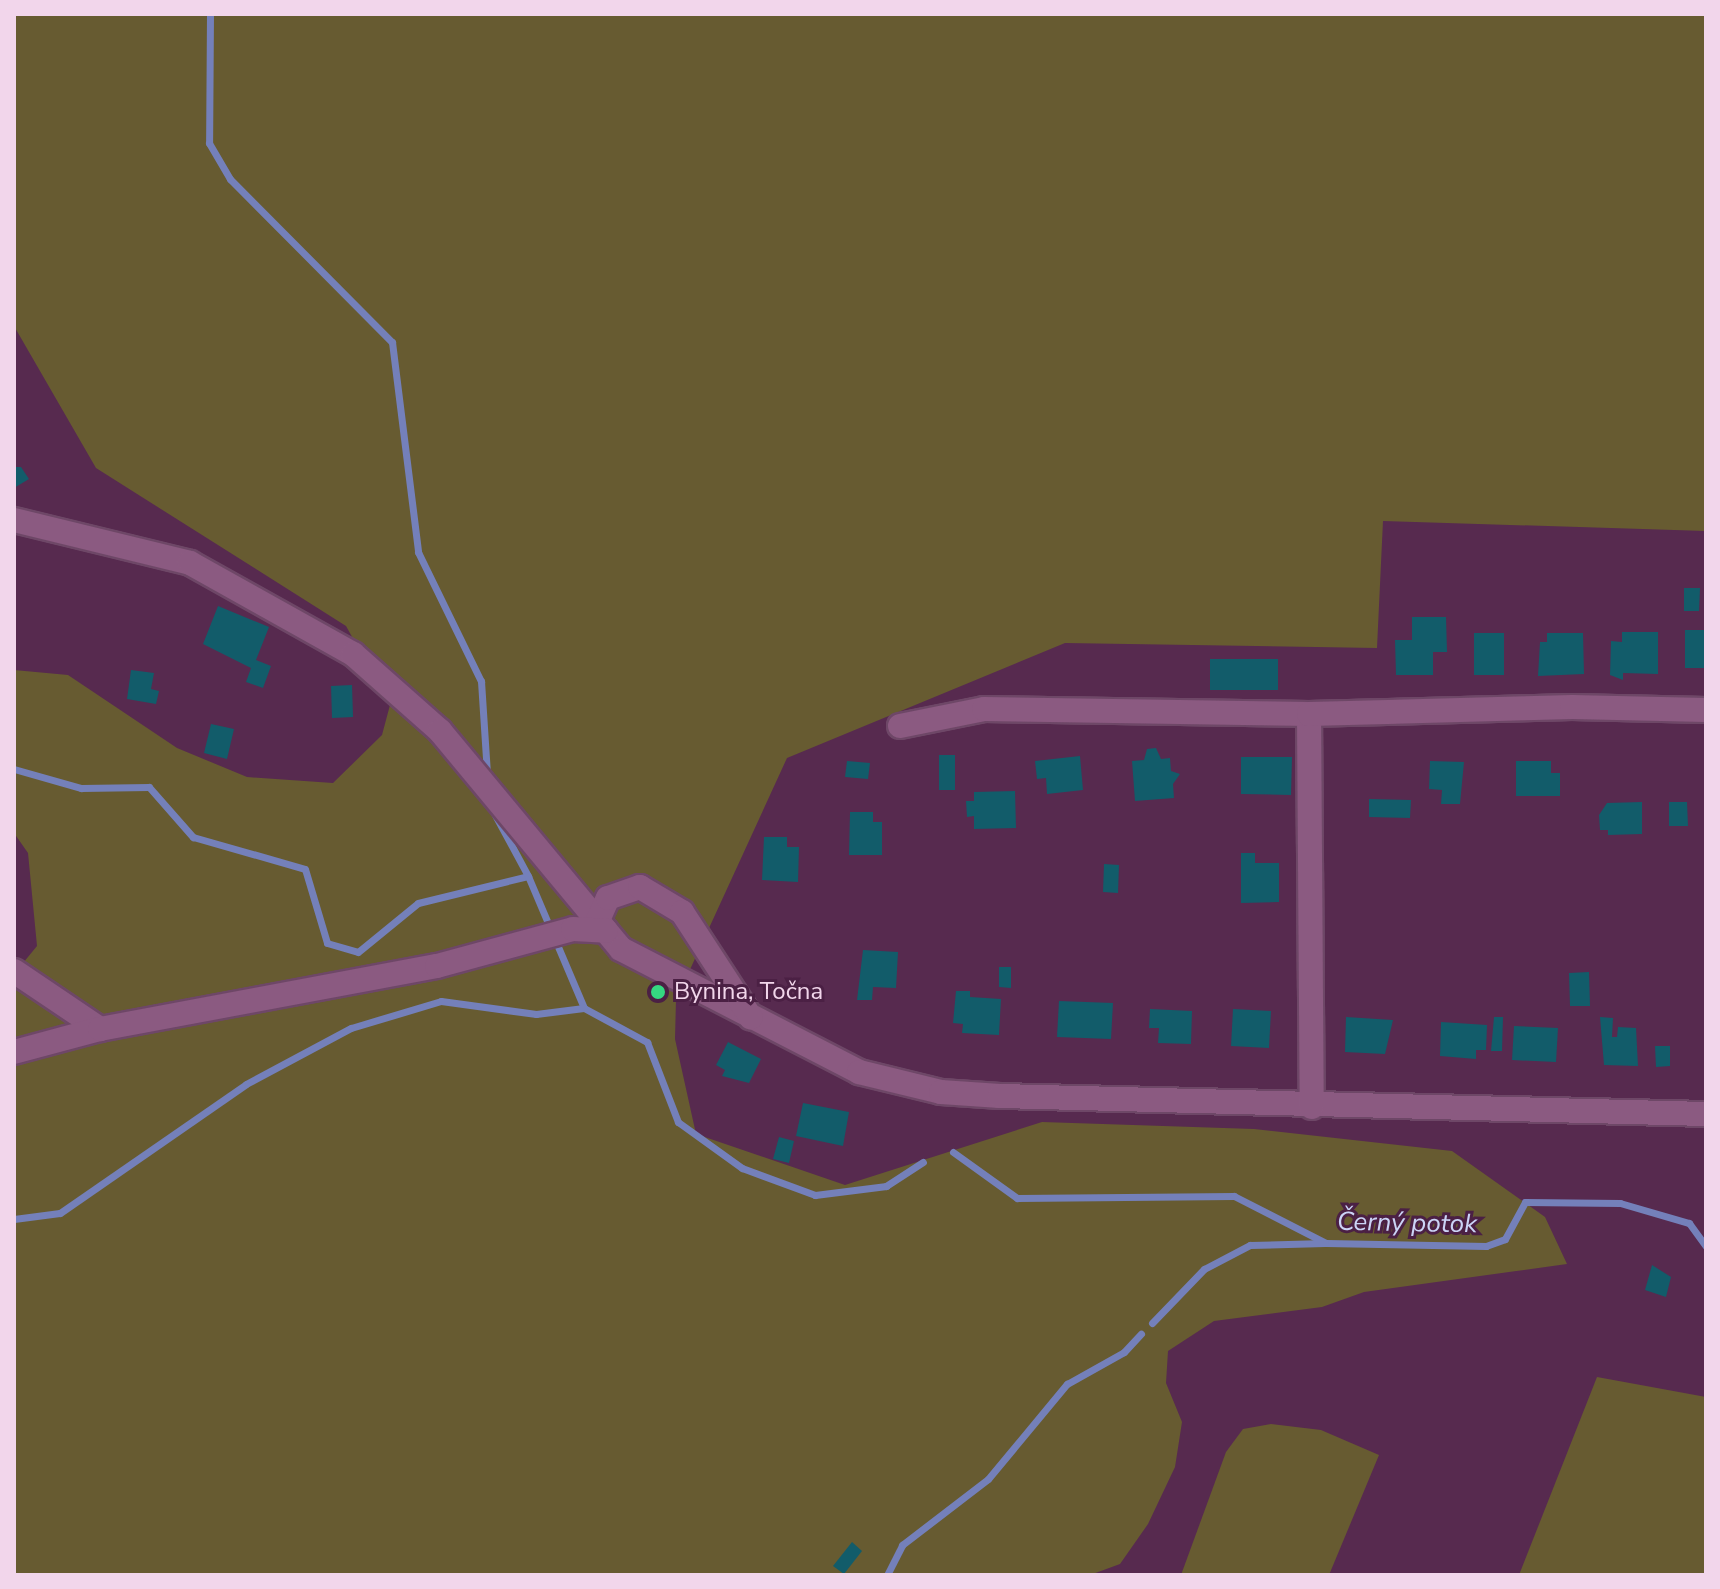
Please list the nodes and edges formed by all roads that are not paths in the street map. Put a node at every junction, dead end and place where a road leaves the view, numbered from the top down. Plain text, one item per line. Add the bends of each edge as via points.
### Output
1 (14, 520) edge
2 (1706, 710) edge
3 (1309, 714) junction
4 (900, 726) dead end
5 (602, 926) junction
6 (14, 971) edge
7 (752, 1020) junction
8 (100, 1029) junction
9 (14, 1052) edge
10 (1312, 1107) junction
11 (1706, 1114) edge

1 - 5 street via 190,563 353,654 440,731
2 - 3 street via 1572,707
3 - 4 street via 984,709
3 - 10 street
5 - 7 street via 621,949
5 - 7 street via 608,898 640,887 682,912
5 - 8 street via 437,966
6 - 8 street
7 - 10 street via 859,1072 941,1092
8 - 9 street
10 - 11 street

